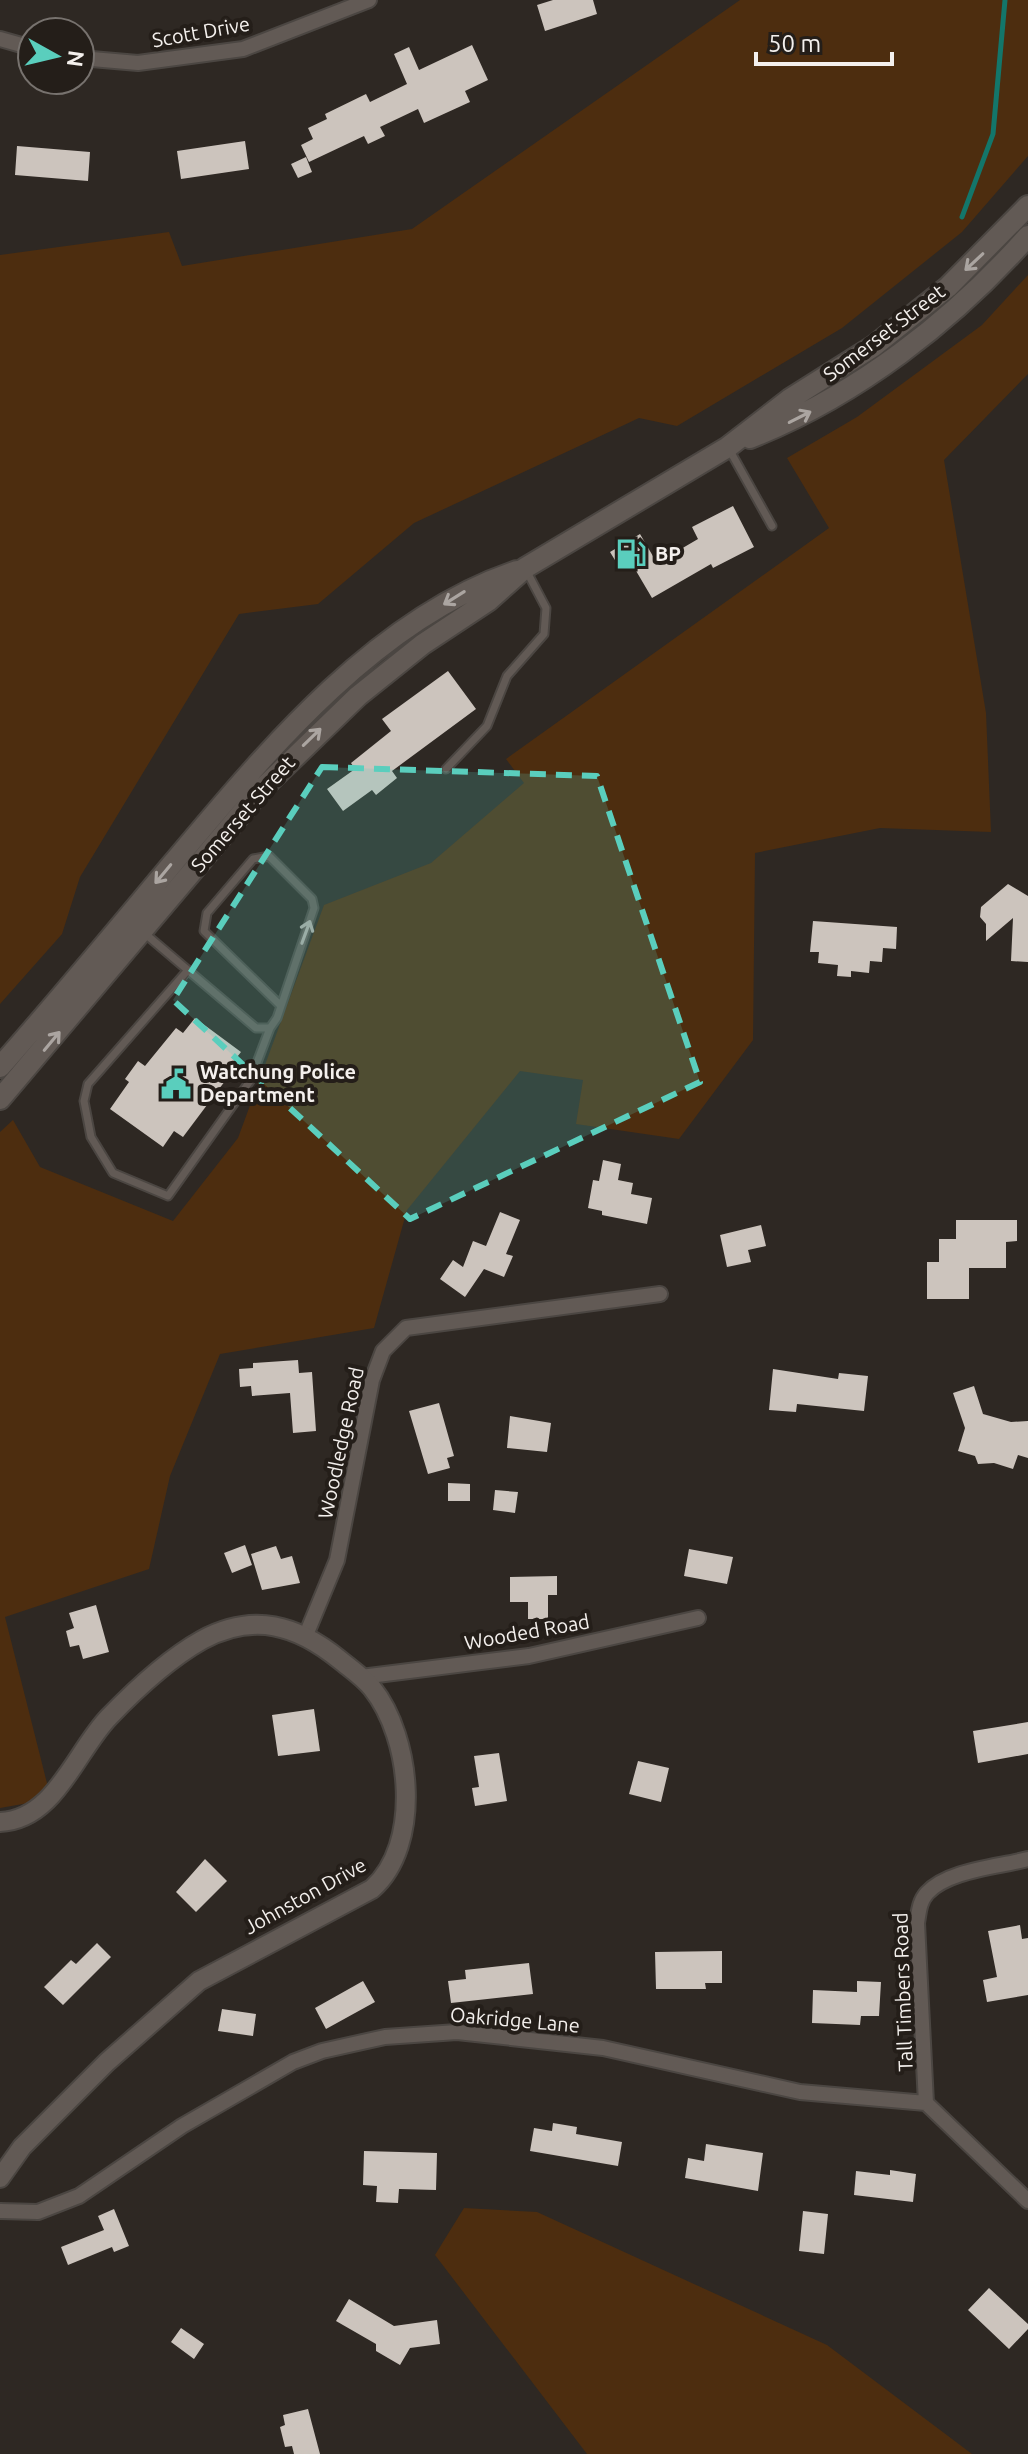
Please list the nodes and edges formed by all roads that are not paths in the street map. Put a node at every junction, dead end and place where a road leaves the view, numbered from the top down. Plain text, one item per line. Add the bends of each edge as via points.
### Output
1 (369, 0) edge
2 (96, 59) edge
3 (1028, 206) edge
4 (1028, 236) edge
5 (728, 447) junction
6 (772, 526) dead end
7 (525, 568) junction
8 (446, 769) dead end
9 (126, 918) junction
10 (142, 932) junction
11 (188, 970) junction
12 (280, 1005) junction
13 (270, 1028) junction
14 (0, 1067) edge
15 (0, 1099) edge
16 (660, 1294) dead end
17 (698, 1618) dead end
18 (306, 1635) junction
19 (361, 1677) junction
20 (0, 1822) edge
21 (1028, 1859) edge
22 (926, 2103) junction
23 (0, 2178) edge
24 (1028, 2201) edge
25 (0, 2211) edge

1 - 2 street, Scott Drive via 243,49 138,63
3 -> 5 main road, Somerset Street via 912,316
5 -> 4 main road, Somerset Street via 795,420 875,369 955,308
5 - 6 lane
5 - 7 main road, Somerset Street
7 - 8 lane via 546,608 544,634 507,676 487,726
7 -> 9 main road, Somerset Street via 476,584 343,680 251,771
10 -> 7 main road, Somerset Street via 262,789 323,727 392,667 488,601
9 - 10 lane
9 - 14 main road, Somerset Street
10 - 11 lane
15 -> 10 main road, Somerset Street
11 - 13 lane via 256,1028
11 - 13 lane via 88,1084 85,1114 91,1137 113,1173 168,1196 250,1081
12 -> 12 lane via 314,908 312,899 269,856 261,856 207,913 204,931
12 - 13 lane
16 - 18 street, Woodledge Road via 406,1328 383,1351 372,1380 337,1560
17 - 19 street, Wooded Road via 529,1656
18 - 19 street, Johnston Drive
18 - 20 street, Johnston Drive via 263,1622 203,1639 108,1718 36,1811
19 - 23 street, Johnston Drive via 386,1711 407,1790 403,1838 386,1877 199,1981 96,2072 22,2147
21 - 22 street, Tall Timbers Road via 958,1876 928,1891 920,1902
22 - 24 street
22 - 25 street, Oakridge Lane via 800,2092 603,2048 457,2032 385,2037 293,2062 182,2126 79,2196 38,2212

